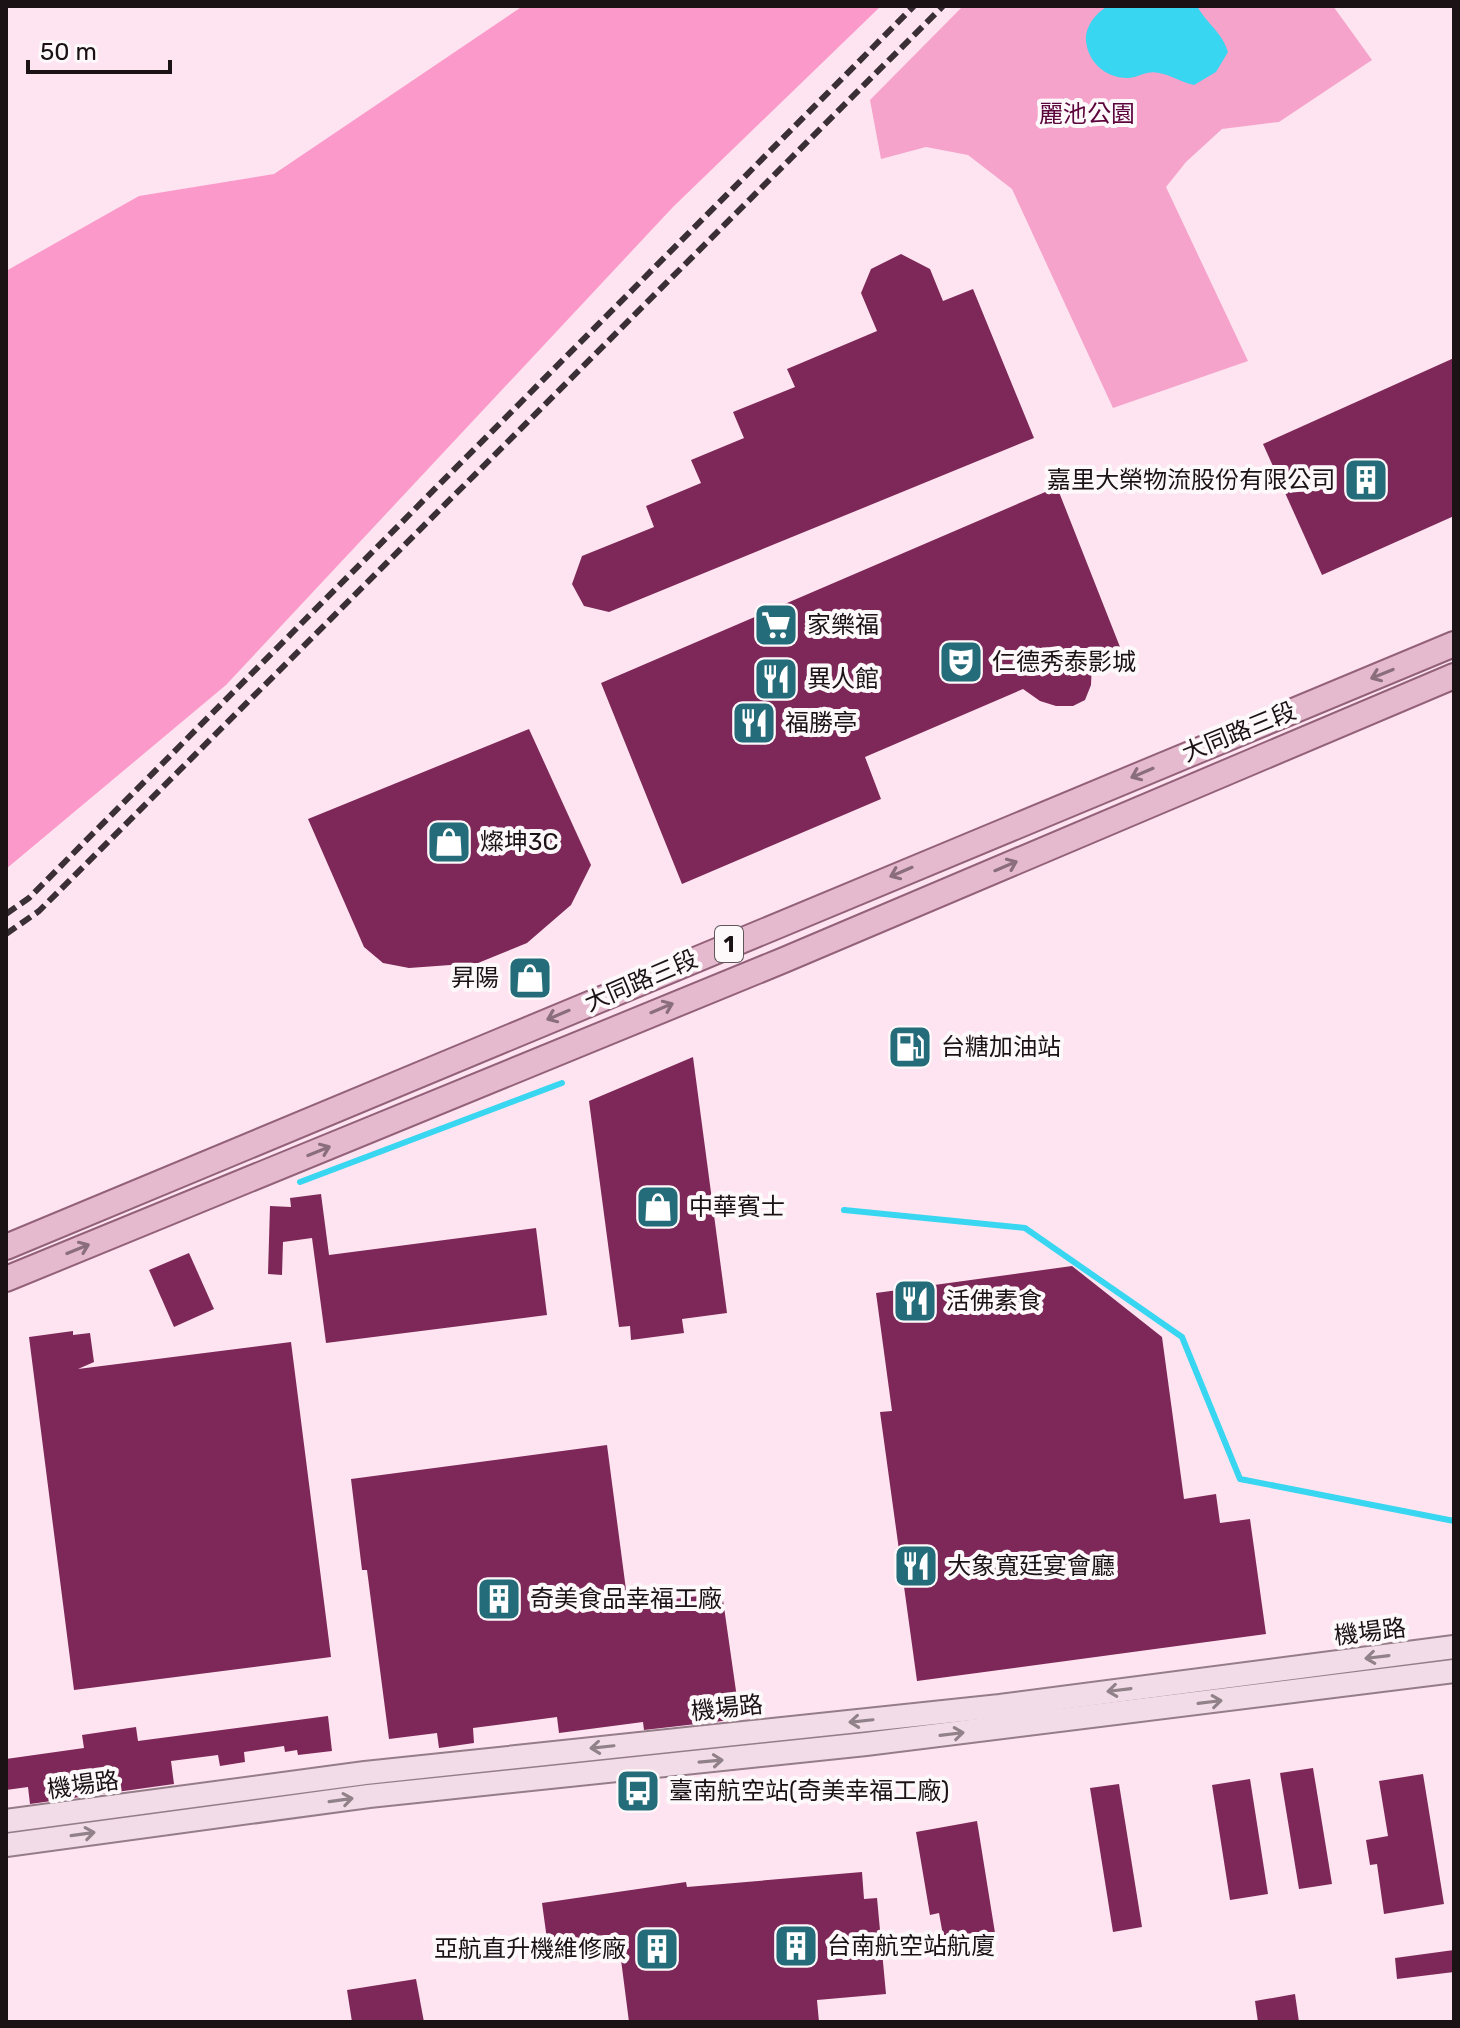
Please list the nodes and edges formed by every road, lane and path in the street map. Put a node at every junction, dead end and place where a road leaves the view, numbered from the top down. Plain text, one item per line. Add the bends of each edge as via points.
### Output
1 (1454, 644) edge
2 (1454, 676) edge
3 (6, 1247) edge
4 (6, 1279) edge
5 (1454, 1647) edge
6 (1454, 1671) edge
7 (6, 1821) edge
8 (6, 1845) edge

1 -> 3 main road, 大同路三段 / 1
4 -> 2 main road, 大同路三段 / 1 via 798,954
5 -> 7 street, 機場路 via 1000,1706 365,1773
8 -> 6 street, 機場路 via 369,1796 866,1744

